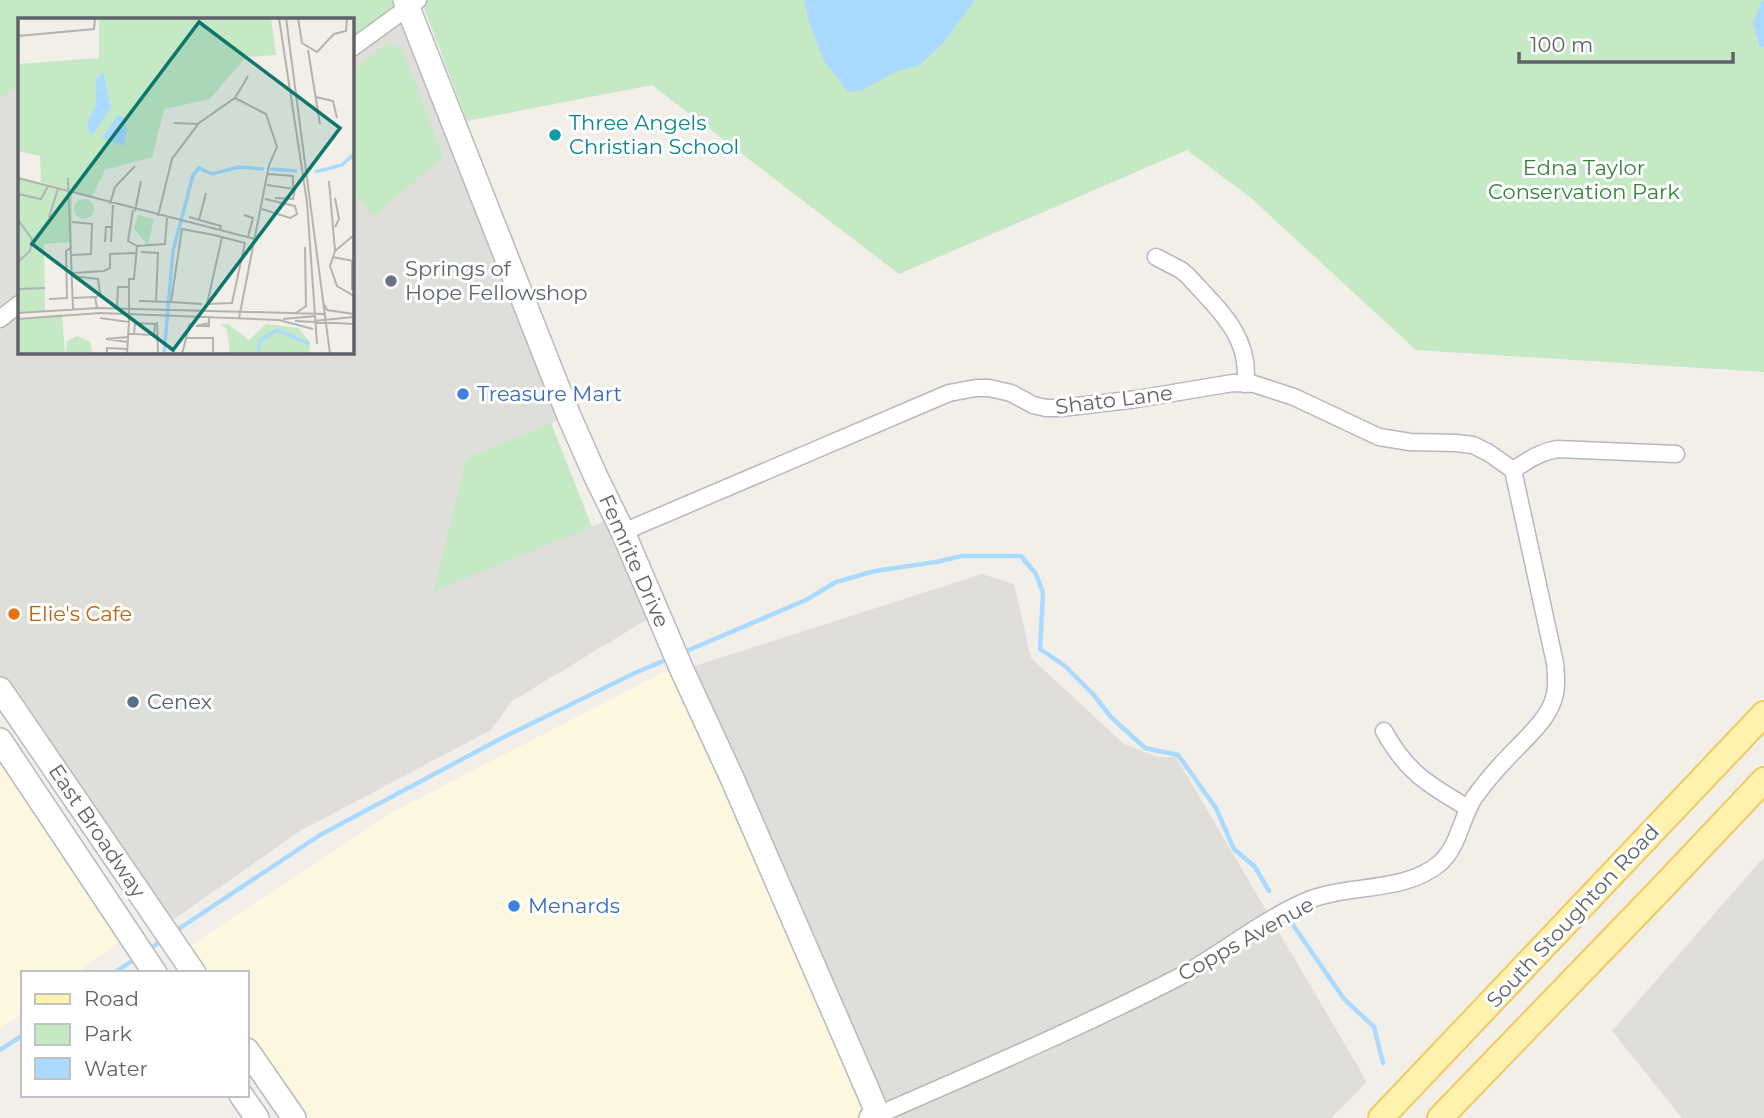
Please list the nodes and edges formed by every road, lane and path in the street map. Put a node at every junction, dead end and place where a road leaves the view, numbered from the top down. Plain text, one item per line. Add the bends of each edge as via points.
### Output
1 (410, 2) edge
2 (354, 46) edge
3 (1156, 257) dead end
4 (18, 305) edge
5 (0, 319) edge
6 (1245, 384) junction
7 (1676, 454) dead end
8 (1513, 470) junction
9 (622, 532) junction
10 (0, 689) edge
11 (1764, 714) edge
12 (1384, 731) dead end
13 (0, 740) edge
14 (1764, 779) edge
15 (1468, 808) junction
16 (154, 971) edge
17 (193, 971) edge
18 (248, 1050) edge
19 (242, 1097) edge
20 (875, 1116) edge
21 (257, 1118) edge
22 (294, 1118) edge
23 (1381, 1118) edge
24 (1440, 1118) edge

1 - 2 street
1 - 9 street, Femrite Drive via 565,404
3 - 6 street via 1188,276 1238,336 1245,353
4 - 5 street
6 - 8 street, Shato Lane via 1294,397 1379,437 1473,445
6 - 9 street, Shato Lane via 1060,408 1033,405 998,389 949,393
7 - 8 street via 1557,449
8 - 15 street, Copps Avenue via 1555,663 1556,691 1538,726
9 - 20 street, Femrite Drive
10 - 17 street, East Broadway
11 - 23 main road, South Stoughton Road
12 - 15 street via 1414,772
13 - 16 street, East Broadway
14 - 24 main road, South Stoughton Road
15 - 20 street, Copps Avenue via 1449,852 1417,877 1305,902 1137,999
18 - 22 street
19 - 21 street

